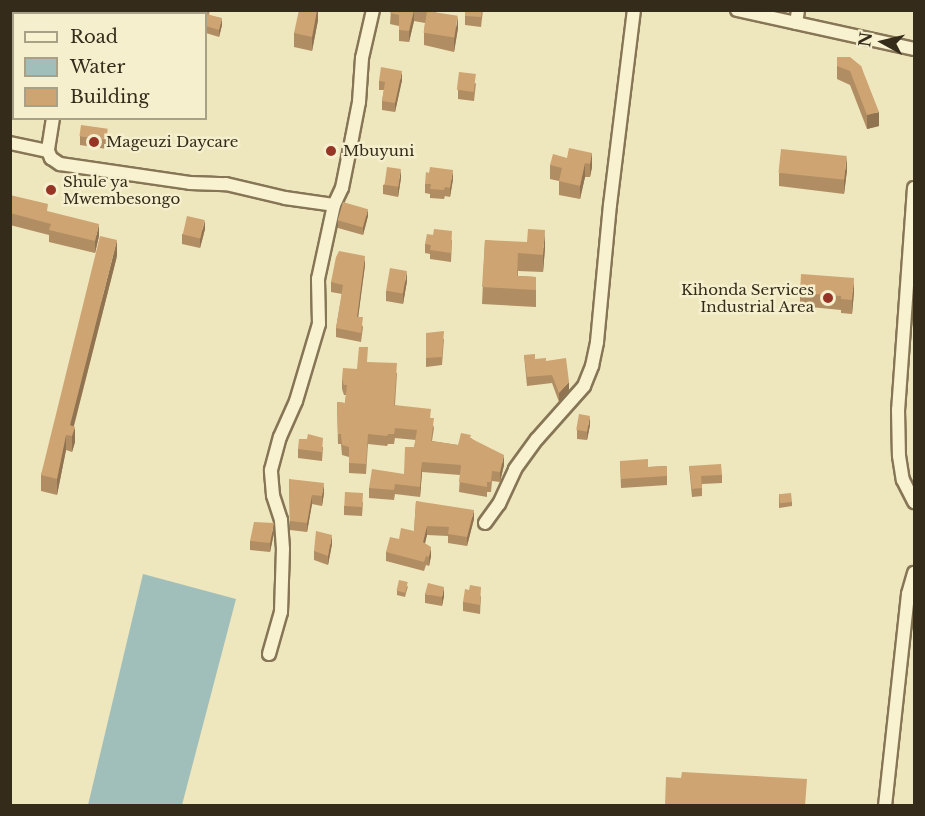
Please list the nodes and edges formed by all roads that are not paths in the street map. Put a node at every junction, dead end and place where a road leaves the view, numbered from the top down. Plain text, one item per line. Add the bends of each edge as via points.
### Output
1 (373, 10) edge
2 (634, 10) edge
3 (737, 10) edge
4 (798, 10) edge
5 (795, 23) junction
6 (915, 49) edge
7 (53, 120) edge
8 (10, 143) edge
9 (48, 151) junction
10 (915, 188) edge
11 (334, 205) junction
12 (915, 502) edge
13 (485, 523) dead end
14 (915, 573) edge
15 (269, 654) dead end
16 (885, 806) edge

1 - 11 street via 362,57 354,129 342,188
2 - 13 street via 592,366 584,386 515,469
3 - 5 street
4 - 5 street
5 - 6 street
7 - 9 street
8 - 9 street
9 - 11 street via 53,160 68,166 190,183 226,184
10 - 12 street via 897,410 902,472
11 - 15 street via 318,279 319,324 271,470 283,549 281,612
14 - 16 street via 908,594

